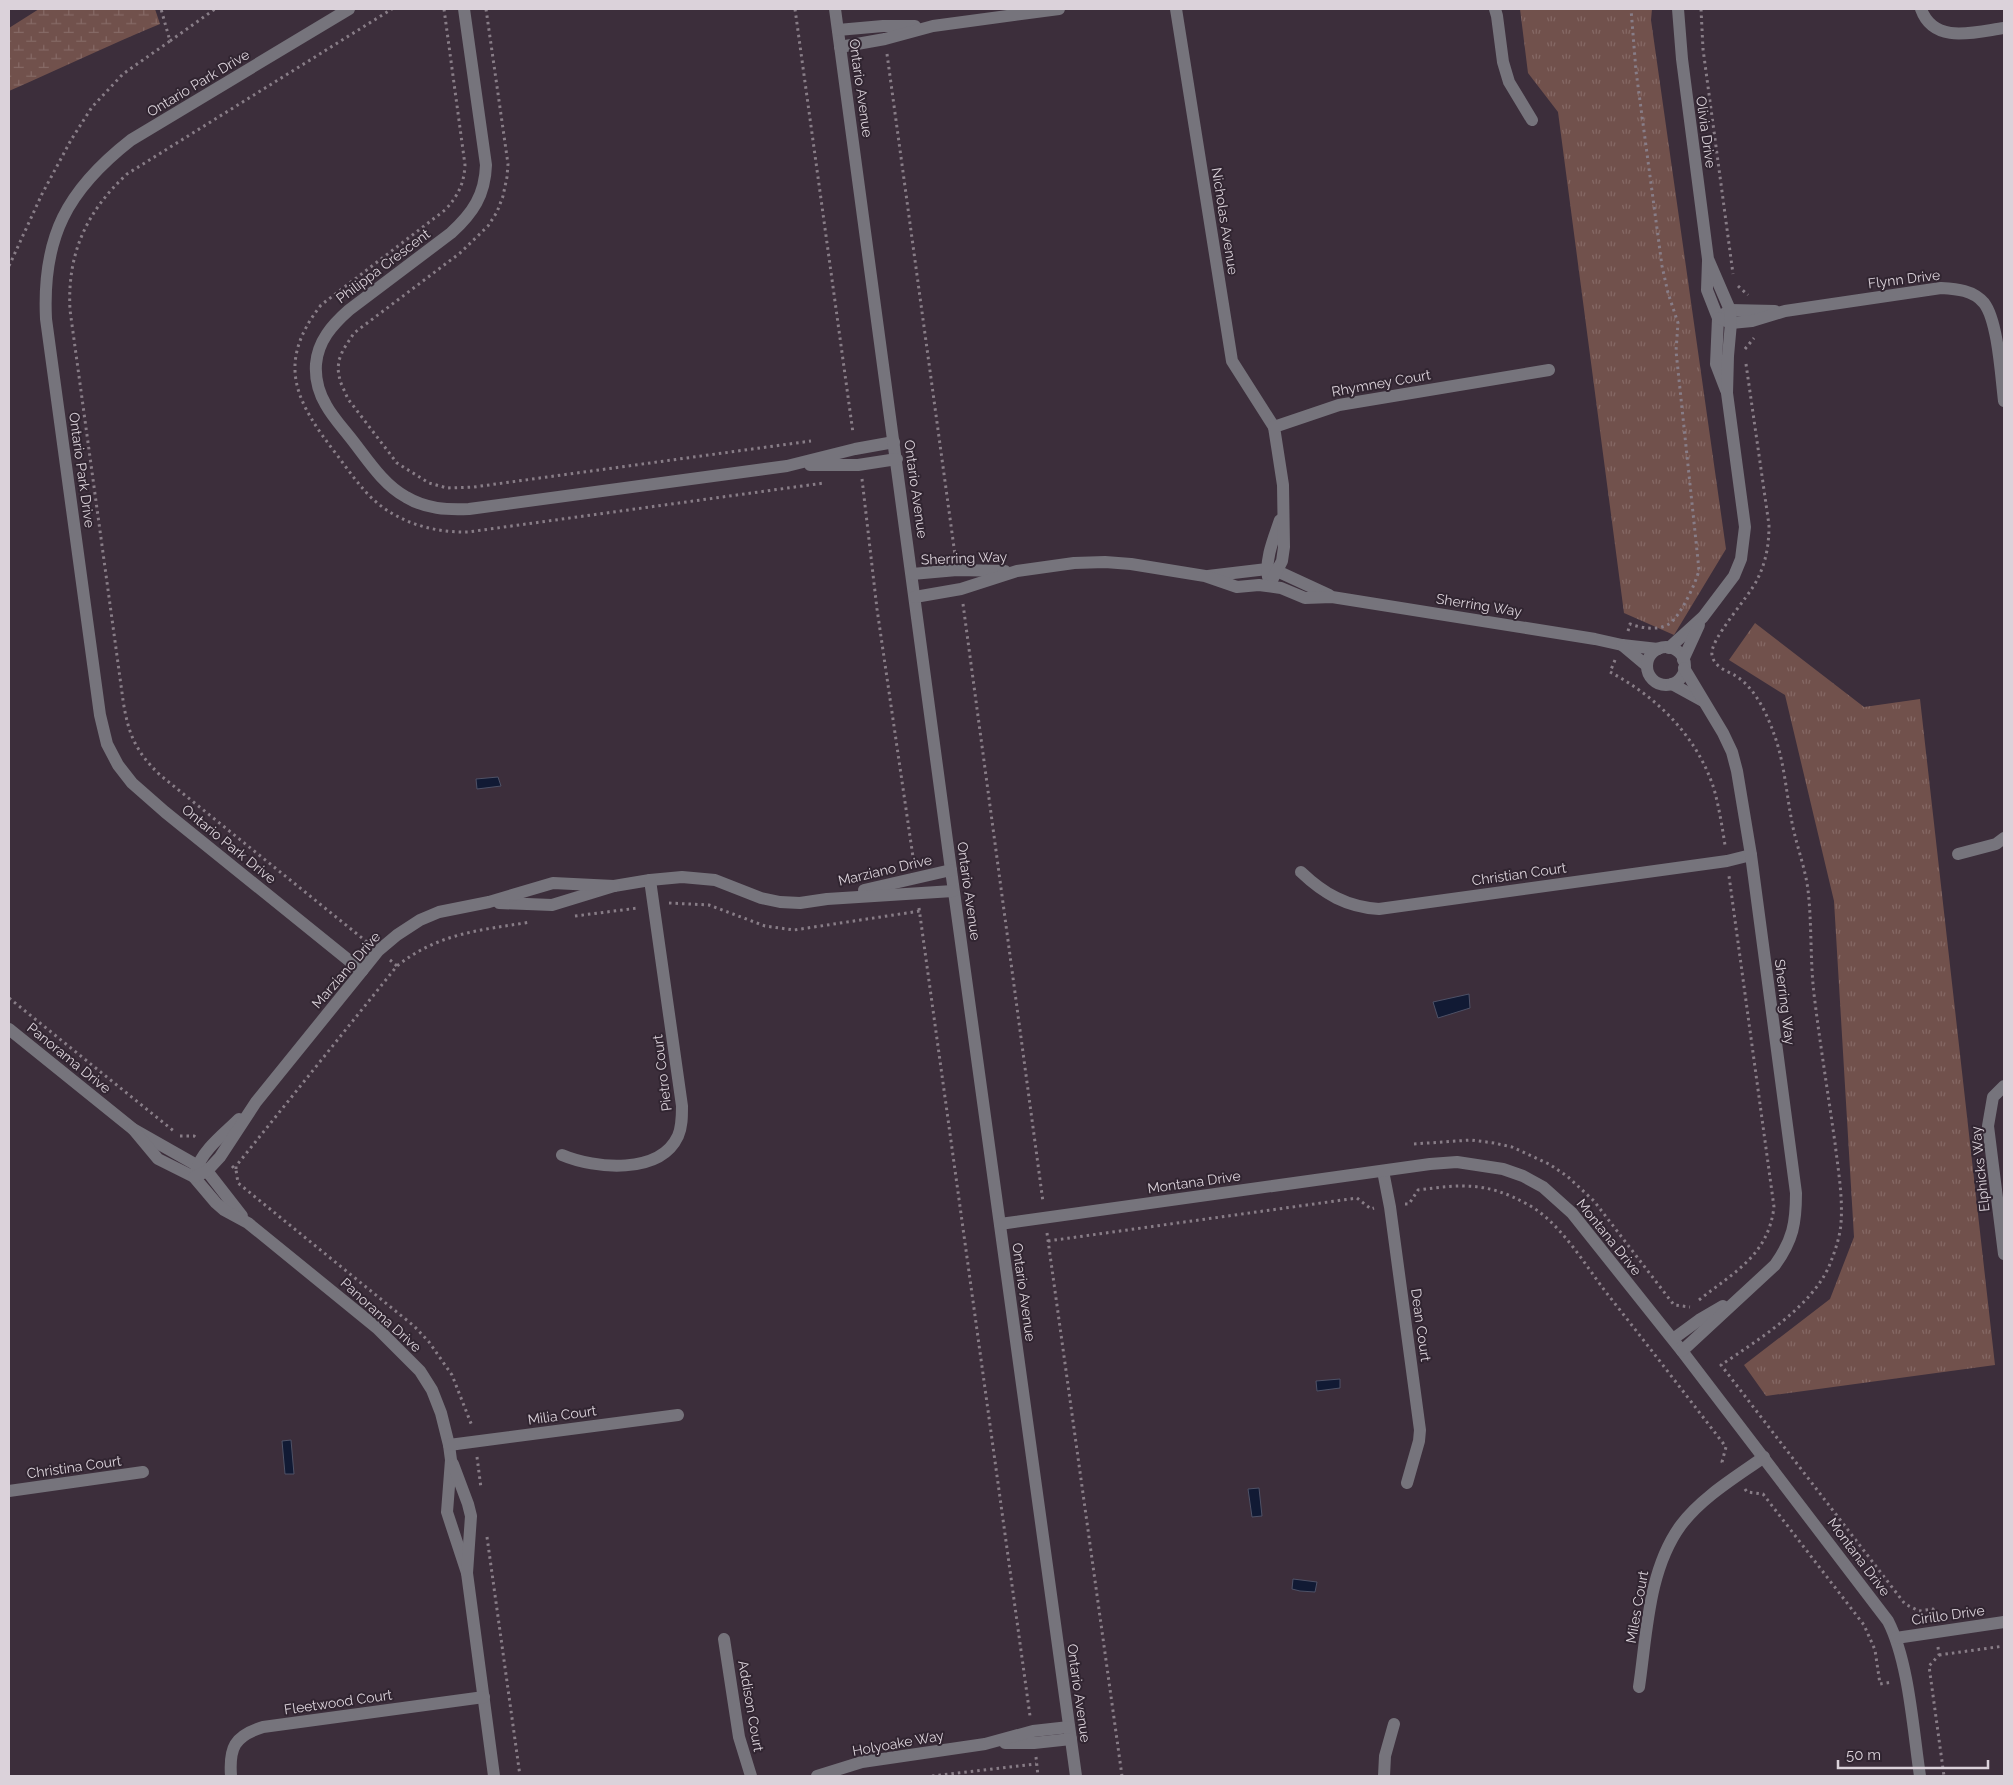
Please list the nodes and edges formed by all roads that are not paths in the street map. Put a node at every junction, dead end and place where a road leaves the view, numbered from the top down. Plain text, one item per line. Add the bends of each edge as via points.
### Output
1 (349, 9) edge
2 (464, 9) edge
3 (835, 9) edge
4 (1059, 9) edge
5 (1176, 9) edge
6 (1494, 9) edge
7 (1678, 9) edge
8 (1921, 9) edge
9 (932, 26) junction
10 (2004, 28) edge
11 (838, 30) junction
12 (840, 47) junction
13 (1532, 120) dead end
14 (1708, 259) junction
15 (1731, 316) junction
16 (1718, 318) junction
17 (1549, 370) dead end
18 (1727, 393) junction
19 (2004, 401) edge
20 (1274, 427) junction
21 (894, 442) junction
22 (896, 459) junction
23 (787, 466) junction
24 (1272, 570) junction
25 (1017, 571) junction
26 (912, 574) junction
27 (1205, 576) junction
28 (1269, 586) junction
29 (915, 597) junction
30 (1332, 597) junction
31 (1703, 616) junction
32 (1622, 645) junction
33 (1663, 648) junction
34 (1684, 664) junction
35 (1647, 666) junction
36 (1672, 684) junction
37 (1703, 701) junction
38 (2004, 838) edge
39 (1958, 854) dead end
40 (1751, 855) junction
41 (950, 870) junction
42 (1301, 872) dead end
43 (650, 880) junction
44 (614, 886) junction
45 (953, 891) junction
46 (827, 899) junction
47 (489, 902) junction
48 (362, 971) junction
49 (9, 1029) edge
50 (2004, 1086) edge
51 (256, 1102) junction
52 (133, 1129) junction
53 (562, 1156) dead end
54 (202, 1168) junction
55 (1383, 1171) junction
56 (194, 1178) junction
57 (248, 1223) junction
58 (1000, 1224) junction
59 (2004, 1254) edge
60 (1741, 1296) junction
61 (1673, 1339) junction
62 (1682, 1351) junction
63 (678, 1415) dead end
64 (449, 1445) junction
65 (1764, 1457) junction
66 (451, 1460) junction
67 (143, 1472) dead end
68 (1407, 1483) dead end
69 (9, 1491) edge
70 (467, 1573) junction
71 (2004, 1622) edge
72 (1896, 1638) junction
73 (724, 1640) dead end
74 (1639, 1687) dead end
75 (484, 1697) junction
76 (1394, 1724) dead end
77 (1070, 1733) junction
78 (984, 1744) junction
79 (231, 1776) edge
80 (494, 1776) edge
81 (751, 1776) edge
82 (817, 1776) edge
83 (1076, 1776) edge
84 (1384, 1776) edge
85 (1920, 1776) edge

1 - 48 street, Ontario Park Drive via 131,140 99,167 71,201 60,224 52,244 45,292 96,685 107,744 132,783
2 - 23 street, Philippa Crescent via 486,165 482,194 464,221 451,233 349,310 325,336 316,366 321,393 330,411 390,485 404,497 419,504 450,510
3 - 11 street, Ontario Avenue
4 - 9 street
5 - 20 street, Nicholas Avenue via 1232,361
6 - 13 street via 1509,82
7 - 14 street, Olivia Drive
8 - 10 street via 1935,29 1946,32 1963,34
9 - 11 street
9 - 12 street
11 - 12 street, Ontario Avenue
12 - 21 street, Ontario Avenue
14 - 15 street, Olivia Drive
14 - 16 street, Olivia Drive via 1707,290
15 - 16 street, Flynn Drive
15 - 18 street, Olivia Drive
15 - 19 street, Flynn Drive via 1752,321 1785,311 1941,288 1969,292 1984,303 1994,327
16 - 18 street, Olivia Drive via 1716,364
17 - 20 street, Rhymney Court via 1339,405
18 - 31 street, Olivia Drive via 1745,527 1744,544 1734,576
20 - 24 street via 1284,510 1270,549
21 - 22 street, Ontario Avenue
21 - 23 street, Philippa Crescent
22 - 23 street, Philippa Crescent via 858,465
22 - 26 street, Ontario Avenue
24 - 27 street, Sherring Way
24 - 28 street
24 - 30 street, Sherring Way
25 - 26 street, Sherring Way via 957,570
25 - 27 street, Sherring Way via 1105,562
25 - 29 street, Sherring Way via 961,589
26 - 29 street, Ontario Avenue
27 - 28 street, Sherring Way via 1237,587
28 - 30 street, Sherring Way via 1306,598
29 - 41 street, Ontario Avenue
30 - 32 street, Sherring Way
31 - 33 street, Olivia Drive
31 - 34 street, Olivia Drive
32 - 33 street, Sherring Way
32 - 35 street, Sherring Way
33 - 34 street via 1678,652
33 - 35 street via 1650,656
34 - 36 street via 1680,677
34 - 37 street, Sherring Way
35 - 36 street via 1650,676 1657,682
36 - 37 street, Sherring Way
37 - 40 street, Sherring Way via 1732,752
38 - 39 street via 1996,844
40 - 42 street, Christian Court via 1727,861 1379,908 1349,904 1319,888
40 - 60 street, Sherring Way via 1796,1193 1796,1215 1786,1250 1763,1279
41 - 45 street, Ontario Avenue
41 - 46 street, Marziano Drive
43 - 44 street, Marziano Drive
43 - 46 street, Marziano Drive via 682,877 715,880 780,902
43 - 53 street, Pietro Court via 682,1106 682,1126 671,1148 648,1162 592,1164
44 - 47 street, Marziano Drive via 553,883
44 - 47 street, Marziano Drive via 552,905
45 - 46 street, Marziano Drive
45 - 58 street, Ontario Avenue
47 - 48 street, Marziano Drive via 439,912 420,920 397,934
48 - 51 street, Marziano Drive
49 - 52 street, Panorama Drive
50 - 59 street, Elphicks Way via 1994,1097 1988,1126
51 - 54 street, Marziano Drive via 210,1148
51 - 54 street, Marziano Drive via 220,1157
52 - 54 street, Panorama Drive
52 - 56 street, Panorama Drive via 158,1159
54 - 56 street, Marziano Drive
54 - 57 street, Panorama Drive
55 - 58 street, Montana Drive
55 - 61 street, Montana Drive via 1465,1163 1503,1169 1543,1187 1572,1213
55 - 68 street, Dean Court via 1420,1430 1420,1441
56 - 57 street, Panorama Drive via 224,1210
57 - 64 street, Panorama Drive via 377,1328 420,1371 432,1390
58 - 77 street, Ontario Avenue
60 - 61 street, Sherring Way
60 - 62 street, Sherring Way
61 - 62 street, Montana Drive
62 - 65 street, Montana Drive
63 - 64 street, Milia Court
64 - 66 street, Panorama Drive
65 - 72 street, Montana Drive via 1875,1602
65 - 74 street, Miles Court via 1700,1505 1669,1544 1654,1584
66 - 70 street, Panorama Drive via 447,1512
66 - 70 street, Panorama Drive via 471,1516
67 - 69 street, Christina Court
70 - 75 street, Panorama Drive
71 - 72 street, Cirillo Drive
72 - 85 street, Montana Drive
73 - 81 street, Addison Court via 739,1737
75 - 79 street, Fleetwood Court via 262,1727 238,1739 230,1759
75 - 80 street, Panorama Drive
76 - 84 street via 1385,1756
77 - 78 street, Holyoake Way via 1034,1743
77 - 78 street, Holyoake Way via 1033,1731
77 - 83 street, Ontario Avenue
78 - 82 street, Holyoake Way via 862,1762

